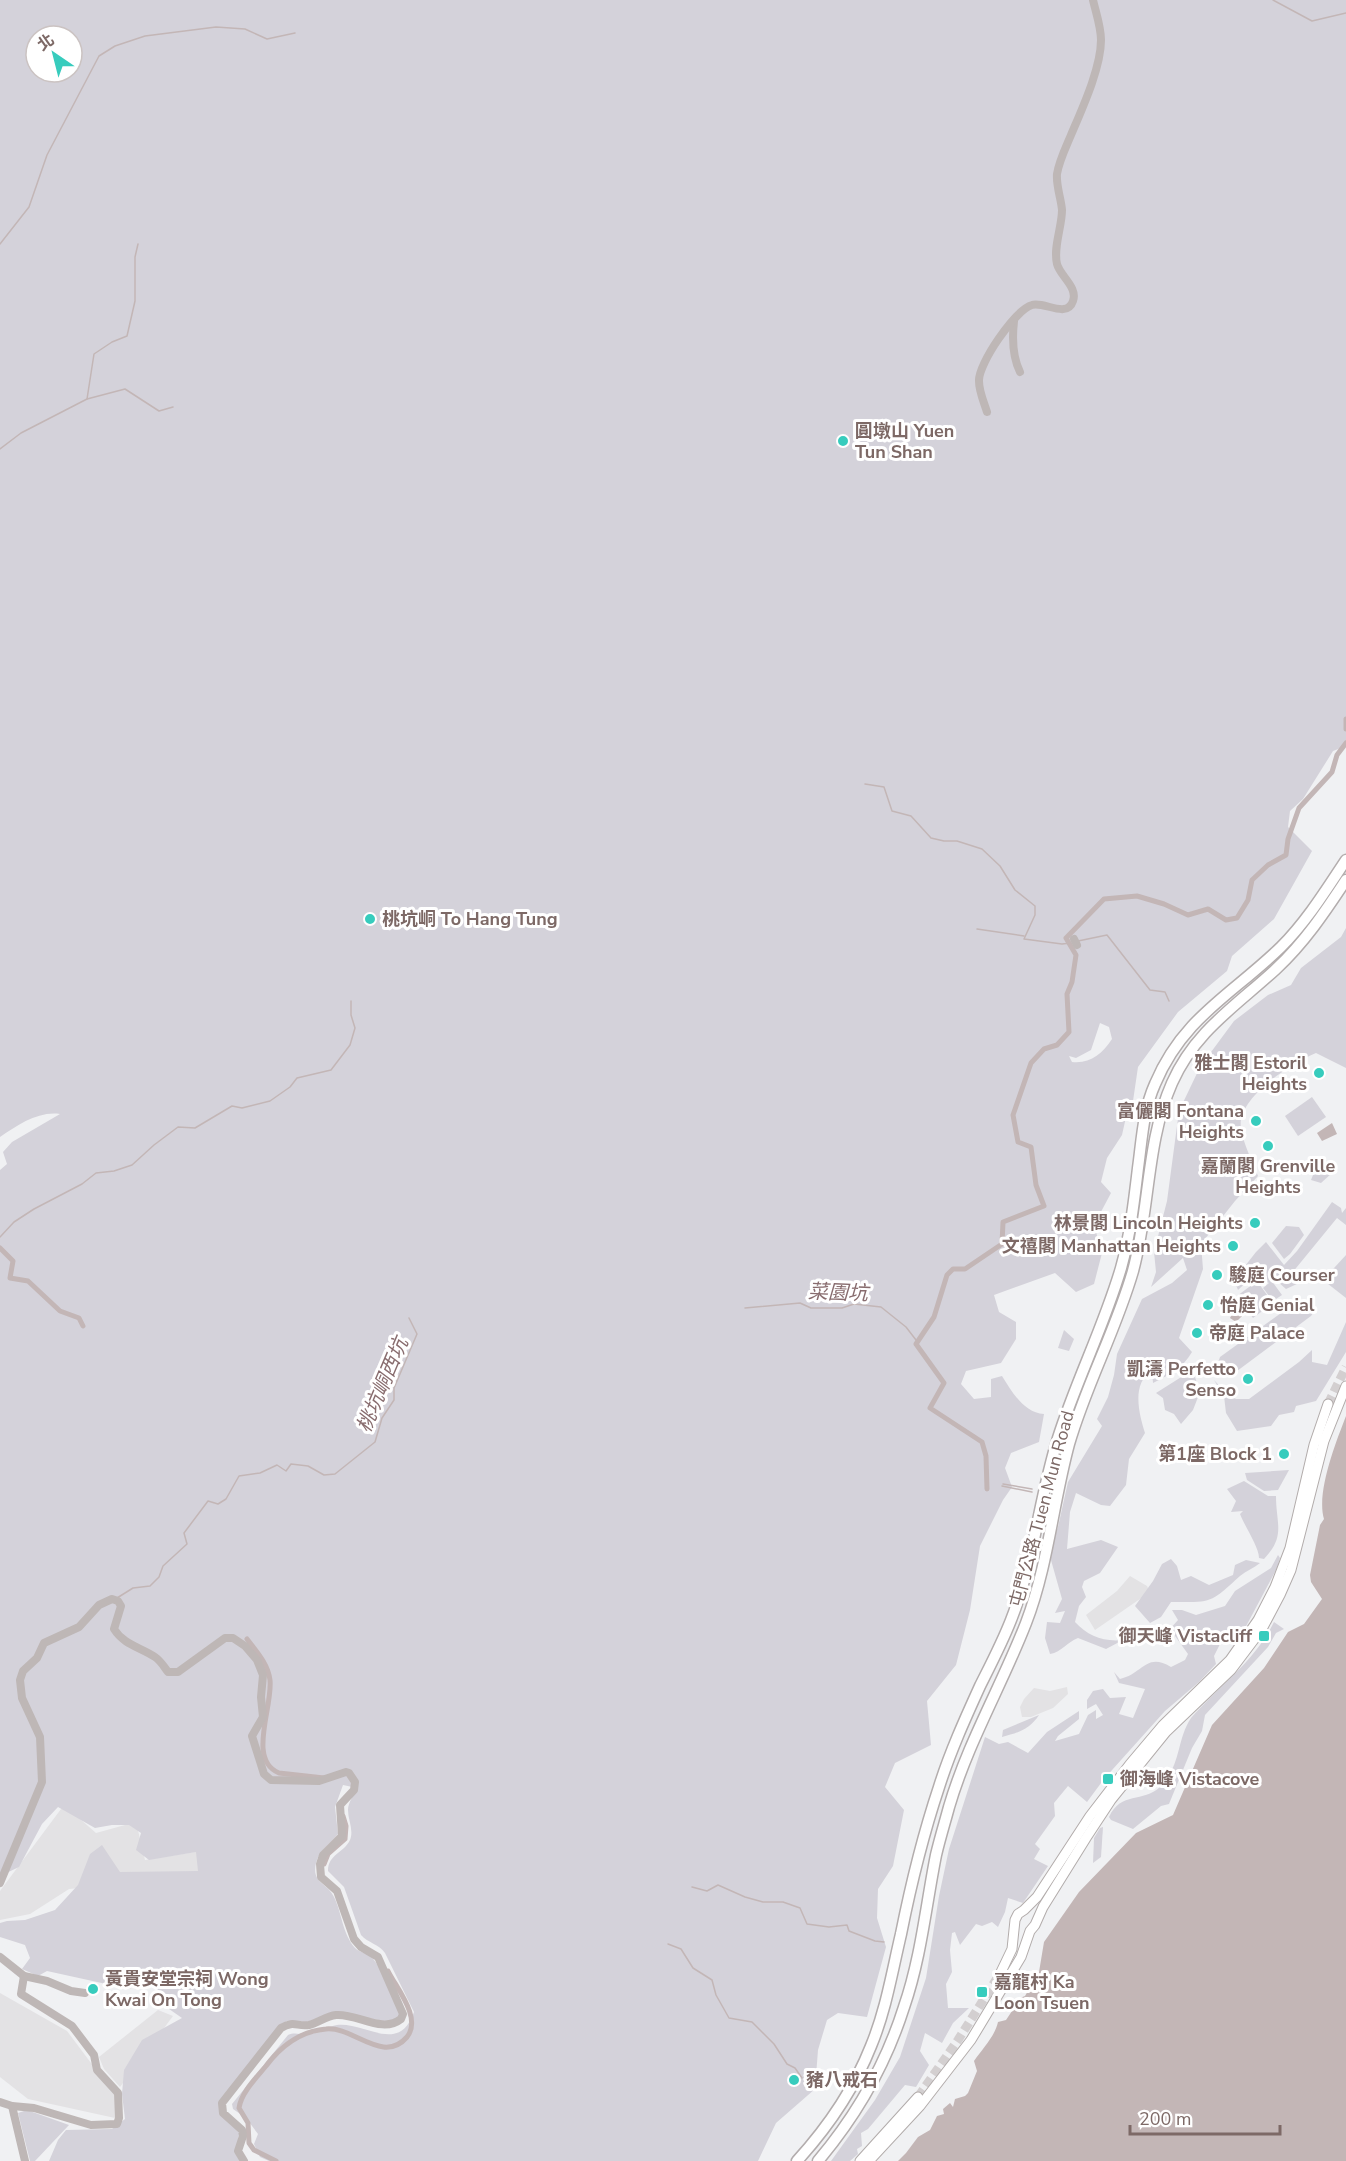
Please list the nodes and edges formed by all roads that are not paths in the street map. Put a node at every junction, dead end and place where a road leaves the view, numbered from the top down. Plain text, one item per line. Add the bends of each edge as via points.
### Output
1 (1093, 0) edge
2 (1014, 320) junction
3 (1020, 372) dead end
4 (987, 412) dead end
5 (1346, 860) edge
6 (1346, 880) edge
7 (1346, 1386) edge
8 (1328, 1404) tunnel mouth
9 (0, 1883) edge
10 (1024, 1910) junction
11 (1036, 1922) junction
12 (1016, 1924) junction
13 (1030, 1930) junction
14 (0, 1957) edge
15 (1001, 1972) tunnel mouth
16 (24, 1976) junction
17 (86, 1993) dead end
18 (918, 2097) tunnel mouth
19 (0, 2102) edge
20 (12, 2106) junction
21 (25, 2161) edge
22 (244, 2161) edge
23 (797, 2161) edge
24 (818, 2161) edge
25 (860, 2161) edge
26 (869, 2161) edge

1 - 2 street via 1101,48 1057,177 1062,214 1057,262 1074,300 1065,309 1032,305
2 - 3 street via 1012,338
2 - 4 street via 989,353 978,380
5 - 23 highway, 屯門公路 Tuen Mun Road via 1287,941 1187,1030 1156,1081 1141,1133 1121,1268 1058,1438 1018,1600 939,1786 916,1863 883,2013 853,2085
6 - 24 highway, 屯門公路 Tuen Mun Road via 1303,941 1203,1033 1171,1085 1157,1130 1133,1270 1070,1440 1026,1622 954,1789 905,2005 871,2084
7 - 11 main road via 1324,1441 1295,1557 1268,1619 1232,1670 1166,1732 1111,1800
8 - 10 main road via 1314,1445 1290,1548 1258,1620 1230,1660 1163,1725 1130,1764
9 - 22 street via 42,1782 41,1739 22,1698 20,1680 44,1643 79,1627 99,1605 112,1599 120,1606 114,1629 117,1634 159,1660 168,1672 178,1672 225,1638 245,1646 263,1675 263,1717 252,1736 264,1774 271,1780 319,1781 346,1772 355,1782 354,1790 340,1805 342,1836 323,1855 320,1872 322,1879 337,1891 354,1939 377,1955 403,2014 392,2024 339,2015 281,2028 222,2103 224,2113 242,2130 237,2150
10 - 11 main road via 1033,1913
10 - 12 main road via 1016,1916
11 - 13 main road
12 - 13 main road via 1020,1930
12 - 15 main road via 1012,1949
13 - 26 main road via 1021,1957 971,2040 920,2106
14 - 16 street
16 - 17 street
16 - 20 street via 21,1994 72,2026 94,2055 97,2070 118,2093 119,2118 117,2124 91,2125 34,2108
18 - 25 main road
19 - 20 street
20 - 21 street

